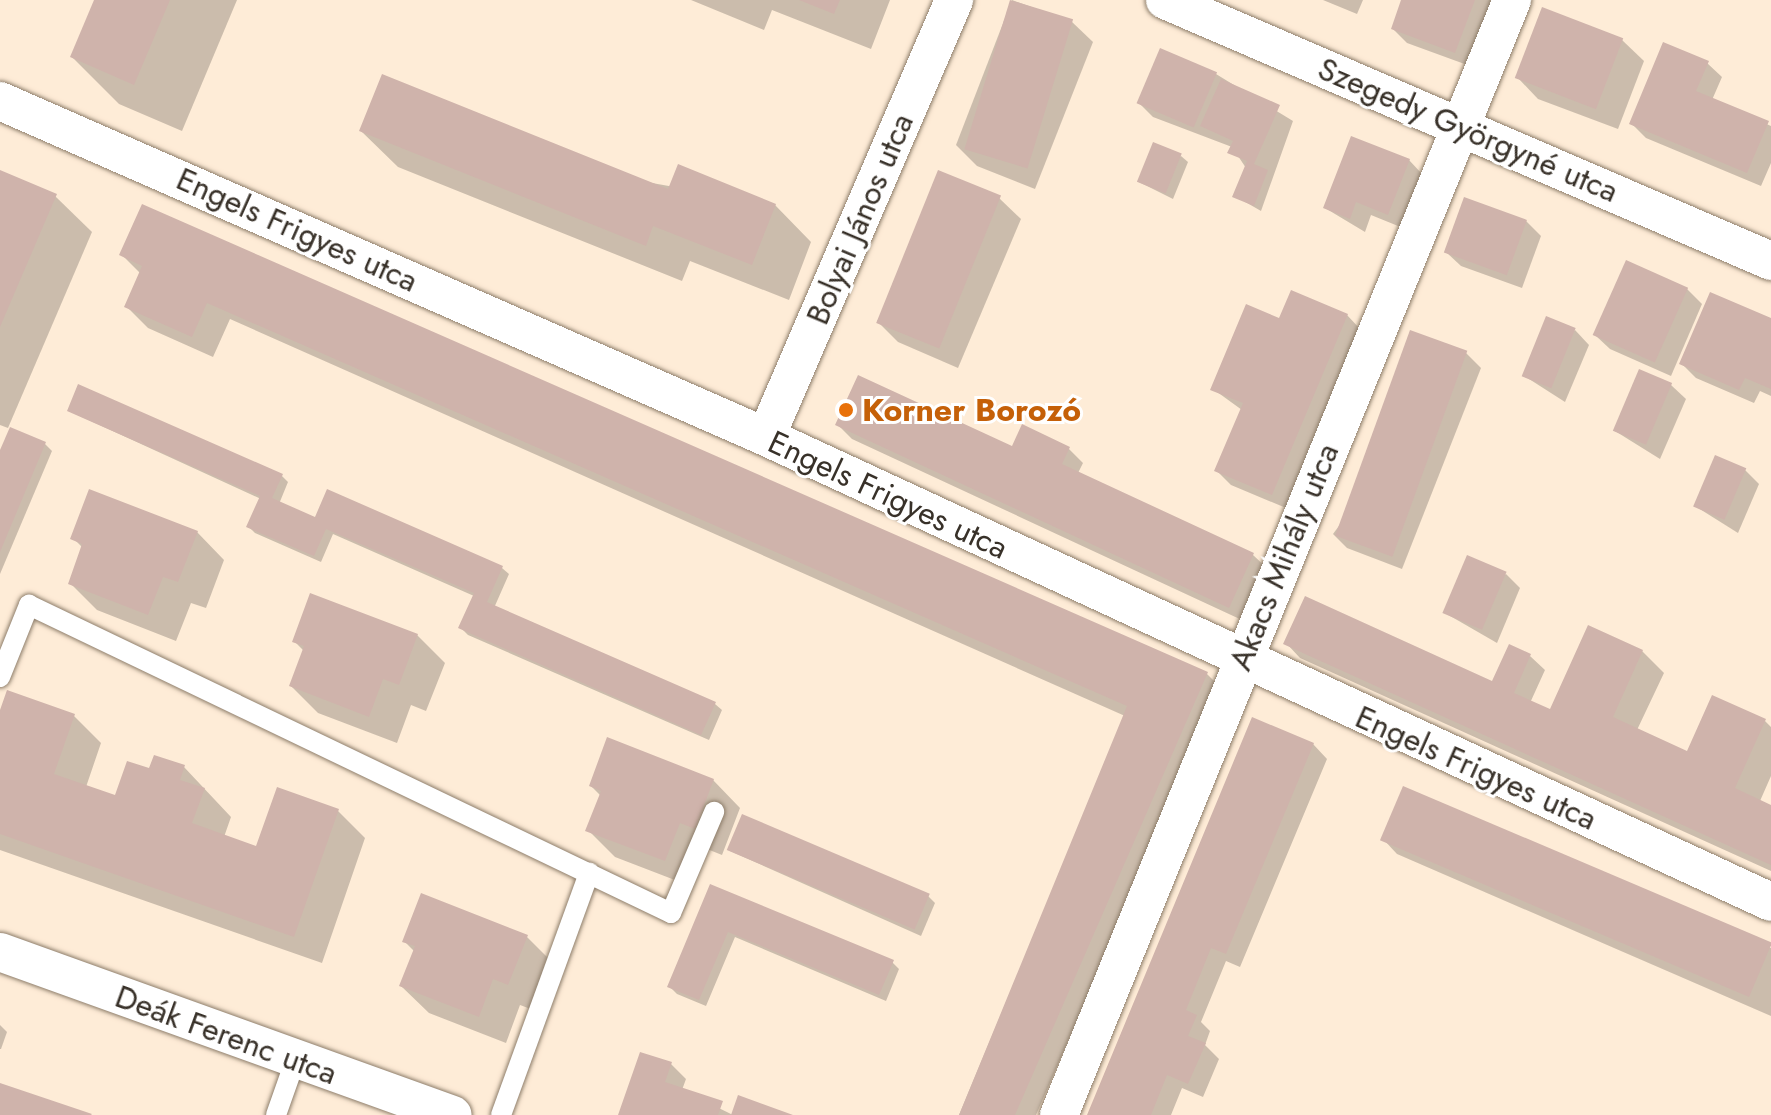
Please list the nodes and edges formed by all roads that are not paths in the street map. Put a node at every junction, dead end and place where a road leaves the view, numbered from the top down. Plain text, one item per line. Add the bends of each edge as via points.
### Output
1 (954, 0) edge
2 (1165, 0) edge
3 (1512, 0) edge
4 (0, 101) edge
5 (1462, 127) junction
6 (1771, 261) edge
7 (766, 437) junction
8 (1241, 661) junction
9 (0, 677) edge
10 (714, 812) dead end
11 (589, 873) junction
12 (1771, 902) edge
13 (0, 952) edge
14 (295, 1061) junction
15 (276, 1115) edge
16 (453, 1115) edge
17 (501, 1115) edge
18 (1059, 1115) edge

1 - 7 street, Bolyai János utca
2 - 5 street, Szegedy Györgyné utca
3 - 5 street, Akacs Mihály utca
4 - 7 street, Engels Frigyes utca
5 - 6 street, Szegedy Györgyné utca
5 - 8 street, Akacs Mihály utca
7 - 8 street, Engels Frigyes utca
8 - 12 street, Engels Frigyes utca
8 - 18 street, Akacs Mihály utca
9 - 11 lane via 29,605
10 - 11 lane via 671,913
11 - 17 lane
13 - 14 street, Deák Ferenc utca
14 - 15 lane
14 - 16 street, Deák Ferenc utca

